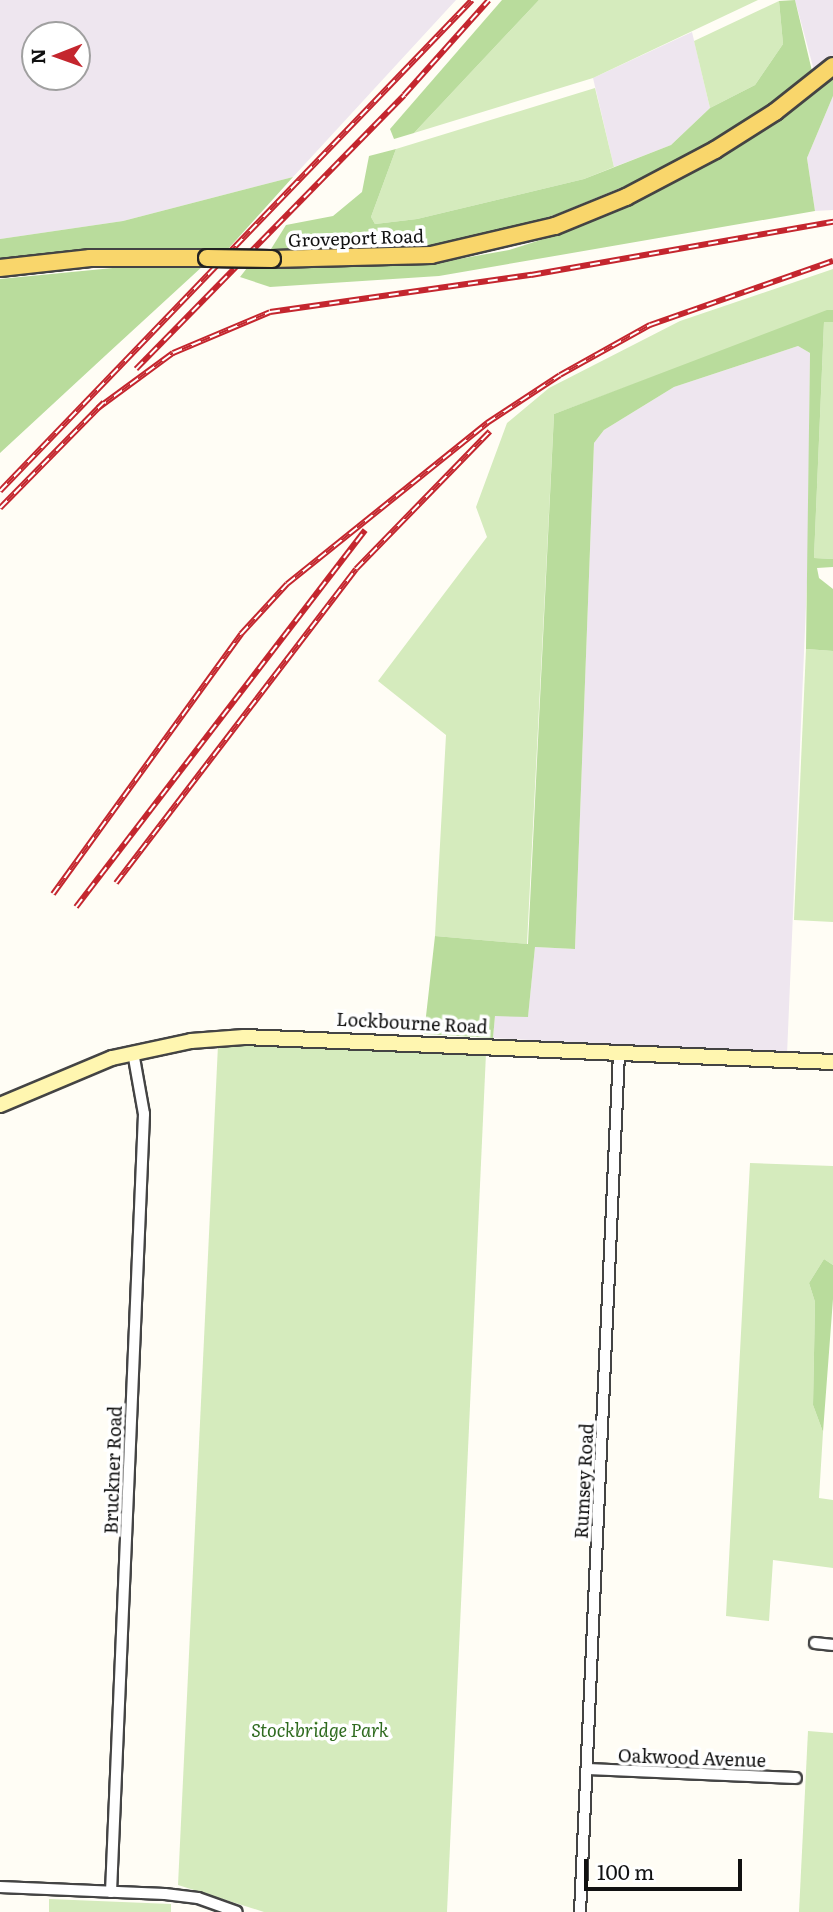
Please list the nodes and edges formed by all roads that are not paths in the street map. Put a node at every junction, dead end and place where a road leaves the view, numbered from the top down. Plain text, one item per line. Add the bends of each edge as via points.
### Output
1 (833, 66) edge
2 (0, 268) edge
3 (133, 1052) junction
4 (619, 1052) junction
5 (833, 1062) edge
6 (0, 1105) edge
7 (815, 1643) dead end
8 (833, 1645) edge
9 (587, 1769) junction
10 (796, 1778) dead end
11 (0, 1888) edge
12 (111, 1892) junction
13 (237, 1912) edge
14 (580, 1912) edge

1 - 2 main road, Groveport Road, bridge via 715,150 626,197 555,226 431,256 90,258
3 - 4 street, Lockbourne Road via 191,1041 263,1036
3 - 6 street, Lockbourne Road via 51,1080
3 - 12 street, Bruckner Road via 144,1114
4 - 5 street, Lockbourne Road
4 - 9 street, Rumsey Road
7 - 8 street
9 - 10 street, Oakwood Avenue
9 - 14 street, Rumsey Road
11 - 12 street
12 - 13 street via 183,1896

